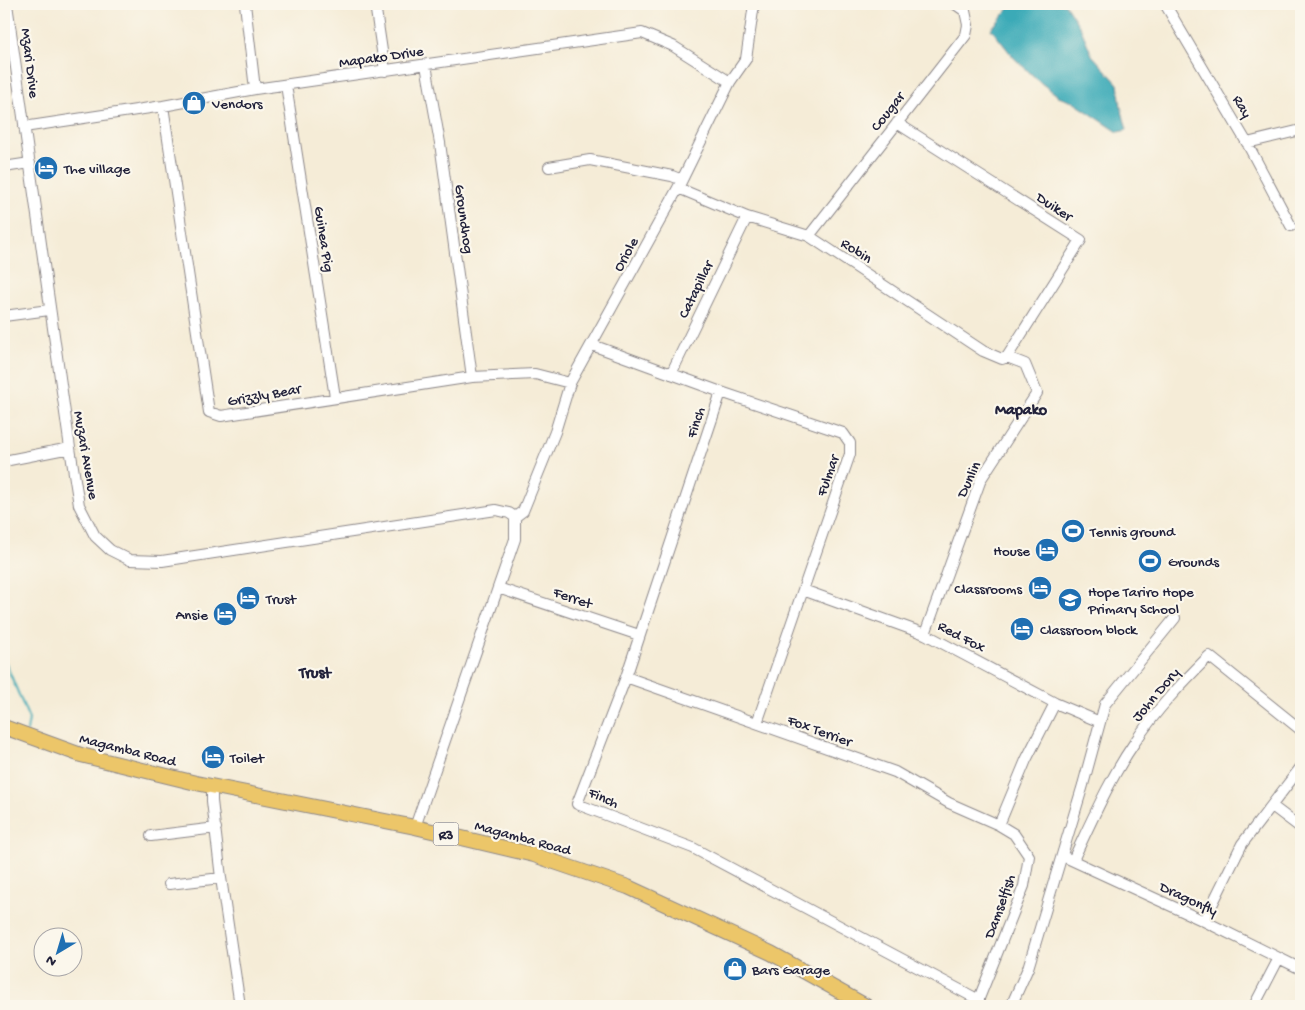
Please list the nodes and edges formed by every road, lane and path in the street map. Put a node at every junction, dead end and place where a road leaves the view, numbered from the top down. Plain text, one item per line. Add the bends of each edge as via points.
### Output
1 (7, 4) edge
2 (244, 4) edge
3 (375, 4) edge
4 (754, 4) edge
5 (955, 4) edge
6 (1165, 4) edge
7 (7, 22) edge
8 (426, 65) junction
9 (384, 71) junction
10 (730, 82) junction
11 (286, 85) junction
12 (254, 89) junction
13 (163, 106) junction
14 (897, 122) junction
15 (24, 127) junction
16 (1301, 130) edge
17 (1247, 143) junction
18 (30, 163) junction
19 (4, 167) edge
20 (549, 167) dead end
21 (680, 184) junction
22 (747, 217) junction
23 (1291, 226) dead end
24 (809, 236) junction
25 (49, 310) junction
26 (4, 316) edge
27 (592, 345) junction
28 (1007, 357) junction
29 (671, 374) junction
30 (472, 377) junction
31 (570, 383) junction
32 (721, 392) junction
33 (335, 397) junction
34 (70, 448) junction
35 (4, 461) edge
36 (515, 517) junction
37 (498, 588) junction
38 (803, 590) junction
39 (1175, 618) dead end
40 (925, 634) junction
41 (639, 635) junction
42 (626, 677) junction
43 (1055, 703) junction
44 (1100, 722) junction
45 (757, 723) junction
46 (4, 727) edge
47 (1301, 730) edge
48 (1301, 767) edge
49 (212, 786) junction
50 (1272, 806) junction
51 (999, 824) junction
52 (415, 827) junction
53 (216, 828) junction
54 (1301, 828) edge
55 (151, 836) dead end
56 (1062, 856) junction
57 (1074, 860) junction
58 (221, 878) junction
59 (169, 884) dead end
60 (1204, 921) junction
61 (1279, 958) junction
62 (1301, 969) edge
63 (978, 1003) edge
64 (240, 1006) edge
65 (866, 1006) edge
66 (1011, 1006) edge
67 (1254, 1006) edge

1 - 7 street, Mzari Drive
2 - 12 street
3 - 9 street
4 - 10 street, Oriole via 746,59
5 - 14 street, Cougar via 965,11 966,35
6 - 17 street, Ray
7 - 15 street, Mzari Drive
8 - 9 street, Mapako Drive
8 - 10 street, Mapako Drive via 642,33 673,46
8 - 30 street, Groundhog
9 - 11 street, Mapako Drive
10 - 21 street, Oriole
11 - 12 street, Mapako Drive
11 - 33 street, Guinea Pig
12 - 13 street, Mapako Drive
13 - 15 street, Mapako Drive
13 - 33 street, Grizzly Bear via 210,412 220,416
14 - 24 street, Cougar
14 - 28 street, Duiker via 1081,240
15 - 18 street, Muzari Avenue
16 - 17 street
17 - 23 street, Ray
18 - 19 street
18 - 25 street, Muzari Avenue
20 - 21 street, Robin via 590,160 672,176
21 - 22 street, Robin
21 - 27 street, Oriole
22 - 24 street, Robin
22 - 29 street, Catapillar
24 - 28 street, Robin via 983,351 1002,359
25 - 26 street
25 - 34 street, Muzari Avenue
27 - 29 street, Fulmar
27 - 31 street, Oriole
28 - 40 street, Dunlin via 1025,364 1037,393 981,479
29 - 32 street, Fulmar
30 - 31 street, Grizzly Bear via 535,374
30 - 33 street, Grizzly Bear
31 - 36 street, Oriole via 555,432 530,494 523,511
32 - 38 street, Fulmar via 843,432 850,443 850,454
32 - 41 street, Finch
34 - 35 street
34 - 36 street, Muzari Avenue via 79,505 95,536 110,550 130,560 162,561 496,510
36 - 37 street via 515,539
37 - 41 street, Ferret
37 - 52 street
38 - 40 street, Red Fox
38 - 45 street, Fulmar
39 - 44 street via 1105,704
40 - 43 street, Red Fox
41 - 42 street, Finch
42 - 45 street, Fox Terrier
42 - 63 street, Finch via 577,804 693,848
43 - 44 street, Red Fox
43 - 51 street
44 - 56 street
45 - 51 street, Fox Terrier via 895,772 949,803
46 - 49 highway, Magamba Road / R3 via 81,755
47 - 57 street, John Dory via 1209,656 1172,693 1134,742
48 - 50 street
49 - 52 highway, Magamba Road / R3
49 - 53 street
50 - 54 street
50 - 60 street via 1242,844
51 - 63 street, Damselfish via 1014,834 1029,856 1024,886
52 - 65 highway, Magamba Road / R3 via 534,855 628,887 771,953
53 - 55 street
53 - 58 street
56 - 57 street, Dragonfly
56 - 66 street via 1028,968
57 - 60 street, Dragonfly
58 - 59 street
58 - 64 street
60 - 61 street, Dragonfly
61 - 62 street, Dragonfly
61 - 67 street

